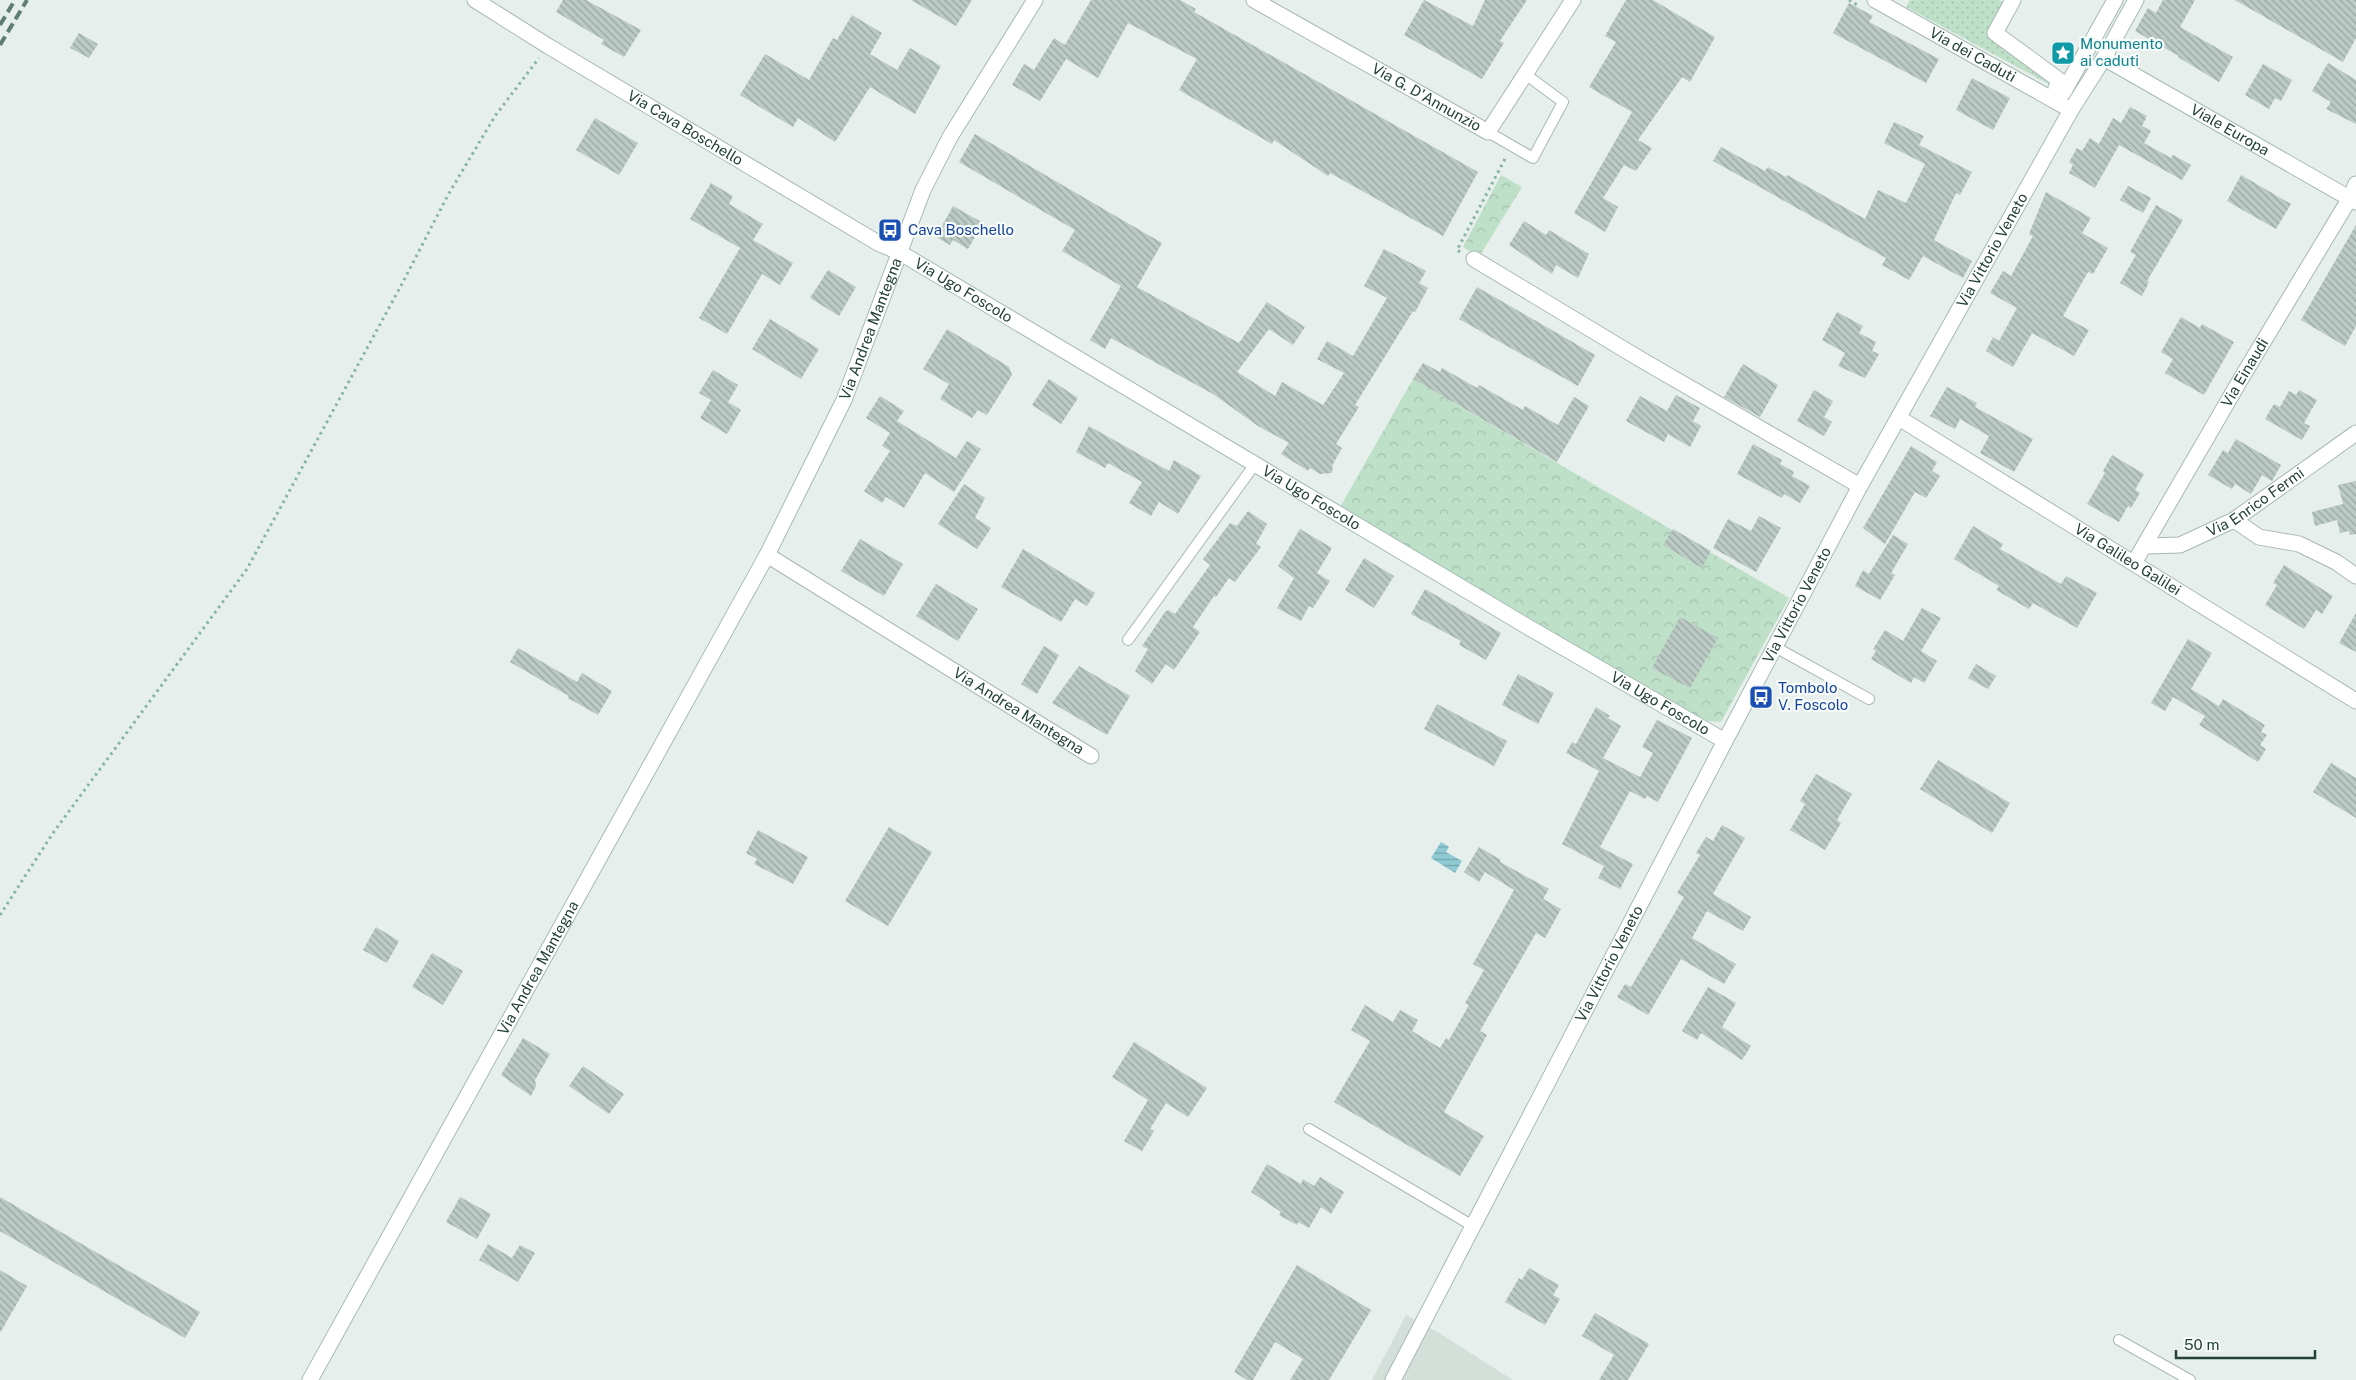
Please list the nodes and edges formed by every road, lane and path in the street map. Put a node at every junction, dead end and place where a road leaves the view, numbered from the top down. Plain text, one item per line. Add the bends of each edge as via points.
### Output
1 (475, 0) edge
2 (1035, 0) edge
3 (1254, 0) edge
4 (1572, 0) edge
5 (1875, 0) edge
6 (2013, 0) edge
7 (2115, 0) edge
8 (2136, 0) edge
9 (548, 46) junction
10 (2104, 58) junction
11 (1525, 74) junction
12 (2071, 110) junction
13 (1488, 132) junction
14 (1511, 146) junction
15 (2356, 184) edge
16 (2353, 200) edge
17 (899, 252) junction
18 (1474, 259) joint
19 (1899, 418) junction
20 (2356, 433) edge
21 (1255, 464) junction
22 (1860, 486) junction
23 (2234, 520) junction
24 (2145, 546) junction
25 (767, 555) junction
26 (2134, 563) junction
27 (2356, 576) edge
28 (1128, 640) dead end
29 (1775, 647) junction
30 (1869, 699) dead end
31 (2356, 701) edge
32 (1724, 741) junction
33 (1091, 756) dead end
34 (0, 915) edge
35 (1309, 1130) dead end
36 (1473, 1226) junction
37 (2119, 1340) dead end
38 (310, 1380) edge
39 (1393, 1380) edge
40 (2190, 1380) edge

1 - 9 street, Via Cava Boschello
2 - 17 street, Via Andrea Mantegna via 950,137 923,190
3 - 13 street, Via G. D'Annunzio
4 - 11 street, Via G. D'Annunzio
5 - 12 street, Via dei Caduti
6 - 7 street via 1995,33 2058,80 2056,88 2063,93
8 - 10 street, Via Vittorio Veneto
9 - 17 street, Via Cava Boschello via 878,243
9 - 34 path via 495,116 448,195 247,569 53,833
10 - 12 street, Via Vittorio Veneto
10 - 16 street, Viale Europa
11 - 13 street, Via G. D'Annunzio
11 - 14 lane via 1563,102 1533,158
12 - 19 street, Via Vittorio Veneto
13 - 14 lane
14 - 18 path via 1457,250
15 - 16 street, Via Einaudi
16 - 24 street, Via Einaudi via 2242,377
17 - 21 street, Via Ugo Foscolo
17 - 25 street, Via Andrea Mantegna via 844,400
18 - 22 street
19 - 22 street, Via Vittorio Veneto
19 - 26 street, Via Galileo Galilei
20 - 23 street, Via Enrico Fermi
21 - 28 lane
21 - 32 street, Via Ugo Foscolo
22 - 29 street, Via Vittorio Veneto
23 - 24 street, Via Enrico Fermi via 2180,545
23 - 27 street via 2259,537 2299,544
24 - 26 street, Via Einaudi
25 - 33 street, Via Andrea Mantegna
25 - 38 street, Via Andrea Mantegna
26 - 31 street, Via Galileo Galilei
29 - 30 lane
29 - 32 street, Via Vittorio Veneto
32 - 36 street, Via Vittorio Veneto
35 - 36 lane
36 - 39 street, Via Vittorio Veneto
37 - 40 lane

